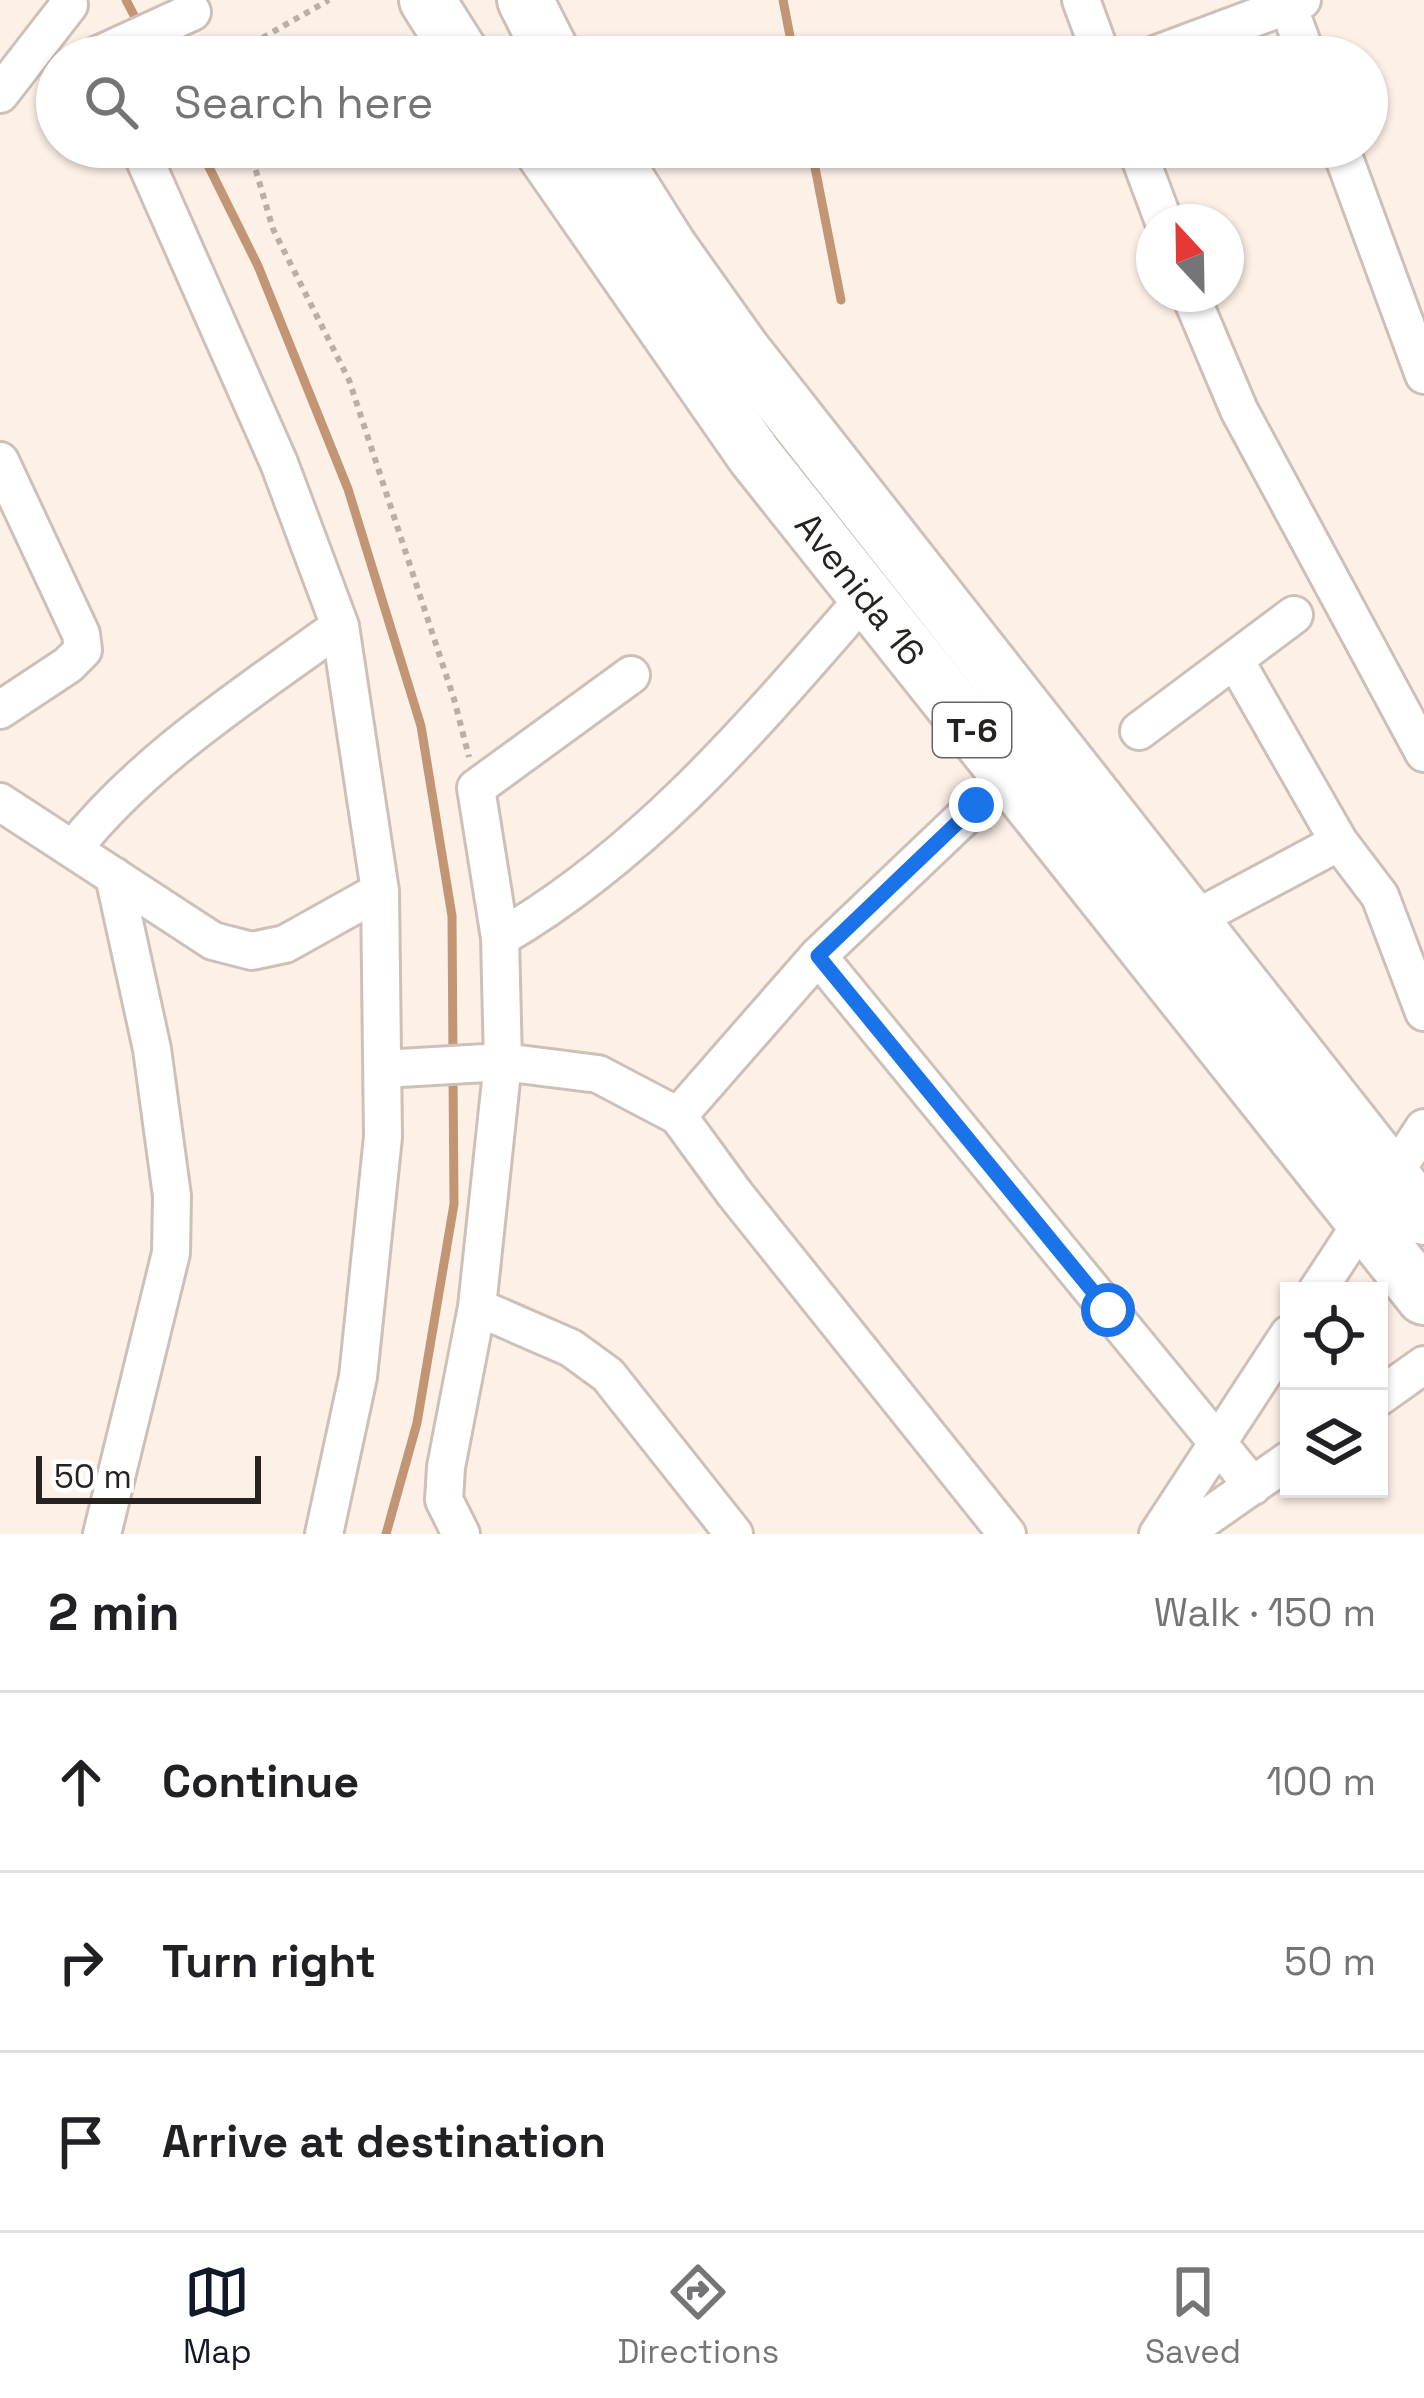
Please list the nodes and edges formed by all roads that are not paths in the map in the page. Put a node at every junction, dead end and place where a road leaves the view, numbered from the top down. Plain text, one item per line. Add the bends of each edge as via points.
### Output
1 (428, 0) edge
2 (466, 0) edge
3 (525, 0) edge
4 (1082, 0) edge
5 (68, 2) edge
6 (1292, 2) edge
7 (192, 11) dead end
8 (43, 36) edge
9 (87, 36) edge
10 (140, 36) edge
11 (450, 36) edge
12 (482, 36) edge
13 (543, 36) edge
14 (1095, 36) edge
15 (1204, 36) edge
16 (1301, 36) edge
17 (36, 45) edge
18 (0, 94) edge
19 (148, 168) edge
20 (555, 168) edge
21 (620, 168) edge
22 (1144, 168) edge
23 (1348, 168) edge
24 (1157, 204) edge
25 (1198, 312) edge
26 (1424, 374) edge
27 (0, 461) edge
28 (866, 596) junction
29 (1294, 615) dead end
30 (340, 626) junction
31 (1235, 660) junction
32 (631, 675) dead end
33 (0, 710) edge
34 (1139, 731) dead end
35 (1424, 753) edge
36 (1008, 775) junction
37 (0, 802) edge
38 (1340, 842) junction
39 (73, 849) junction
40 (114, 876) junction
41 (380, 891) junction
42 (1193, 920) junction
43 (500, 938) junction
44 (818, 956) junction
45 (1424, 1012) edge
46 (503, 1062) junction
47 (382, 1069) junction
48 (678, 1116) junction
49 (1424, 1128) edge
50 (1399, 1157) edge
51 (1424, 1217) edge
52 (1323, 1282) edge
53 (1424, 1297) edge
54 (477, 1307) junction
55 (1280, 1348) edge
56 (1424, 1365) edge
57 (1388, 1391) edge
58 (1280, 1466) edge
59 (1253, 1486) junction
60 (103, 1534) edge
61 (324, 1534) edge
62 (461, 1534) edge
63 (734, 1534) edge
64 (1007, 1534) edge
65 (1158, 1534) edge
66 (1183, 1534) edge

1 - 11 highway
2 - 12 highway
3 - 13 highway
4 - 14 street
5 - 8 street
5 - 9 street
6 - 15 street
6 - 16 street
7 - 10 street
17 - 18 street
19 - 30 street via 279,463
20 - 28 highway, Avenida 16 / T-6 via 754,455
21 - 42 highway, Avenida 16 / T-6 via 743,351
22 - 24 street
23 - 26 street
25 - 35 street via 1239,410
27 - 33 street via 83,650
28 - 36 highway, Avenida 16 / T-6
28 - 43 street via 707,775 549,910
29 - 31 street
30 - 39 street via 211,721 100,815
30 - 41 street
31 - 34 street
31 - 38 street
32 - 43 street via 476,788
36 - 44 street
36 - 53 highway, Avenida 16 / T-6
37 - 39 street
38 - 42 street
38 - 45 street via 1380,896
39 - 40 street
40 - 41 street via 213,940 252,952 285,944
40 - 60 street via 152,1048 172,1196 171,1253
41 - 47 street
42 - 50 highway, Avenida 16 / T-6
43 - 46 street
44 - 48 street
44 - 59 street
46 - 47 street
46 - 48 street via 598,1074
46 - 54 street
47 - 61 street via 383,1137 358,1377
48 - 64 street
49 - 52 street
50 - 51 highway, Avenida 16 / T-6
54 - 62 street via 446,1467 444,1500
54 - 63 street via 571,1348 608,1375
55 - 65 street
56 - 57 street
58 - 59 street
59 - 66 street

